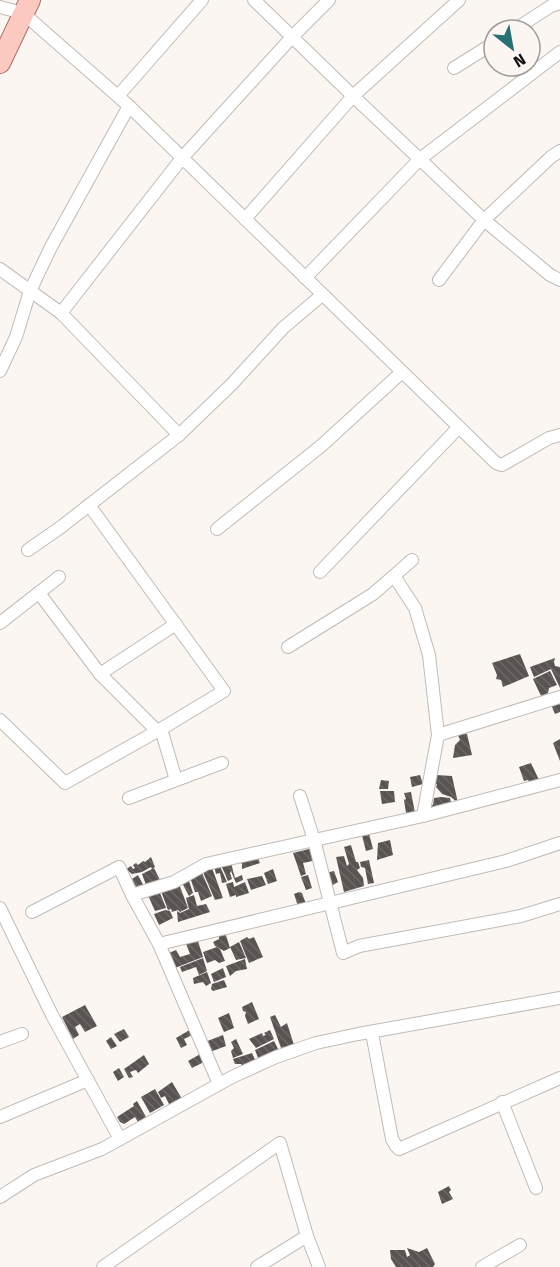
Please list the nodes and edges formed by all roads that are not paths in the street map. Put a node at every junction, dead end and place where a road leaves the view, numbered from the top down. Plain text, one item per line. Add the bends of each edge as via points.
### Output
1 (202, 0) edge
2 (254, 0) edge
3 (330, 0) edge
4 (459, 0) edge
5 (560, 3) edge
6 (0, 7) edge
7 (27, 7) edge
8 (532, 18) edge
9 (292, 37) junction
10 (482, 50) edge
11 (560, 52) edge
12 (0, 63) edge
13 (454, 68) dead end
14 (118, 96) junction
15 (353, 96) junction
16 (129, 106) junction
17 (560, 151) edge
18 (182, 158) junction
19 (420, 159) junction
20 (245, 219) junction
21 (484, 220) junction
22 (0, 269) edge
23 (304, 278) junction
24 (439, 280) dead end
25 (560, 280) edge
26 (30, 291) junction
27 (322, 295) junction
28 (61, 313) junction
29 (0, 371) edge
30 (402, 372) junction
31 (459, 427) junction
32 (179, 435) junction
33 (560, 435) edge
34 (89, 505) junction
35 (216, 529) dead end
36 (28, 549) dead end
37 (412, 560) dead end
38 (320, 572) dead end
39 (394, 576) junction
40 (59, 577) dead end
41 (39, 593) junction
42 (0, 623) edge
43 (176, 624) junction
44 (288, 647) dead end
45 (100, 674) junction
46 (560, 697) edge
47 (0, 720) edge
48 (159, 730) junction
49 (438, 735) junction
50 (222, 764) dead end
51 (176, 780) junction
52 (560, 780) edge
53 (300, 796) dead end
54 (129, 798) dead end
55 (423, 816) junction
56 (314, 840) junction
57 (560, 843) edge
58 (132, 895) junction
59 (329, 902) junction
60 (560, 904) edge
61 (0, 908) edge
62 (32, 912) dead end
63 (159, 944) junction
64 (560, 998) edge
65 (372, 1033) junction
66 (22, 1034) dead end
67 (0, 1042) edge
68 (560, 1078) edge
69 (88, 1080) junction
70 (219, 1084) junction
71 (502, 1102) junction
72 (0, 1118) edge
73 (120, 1139) junction
74 (536, 1188) dead end
75 (0, 1197) edge
76 (307, 1236) junction
77 (520, 1245) dead end
78 (103, 1267) edge
79 (257, 1267) edge
80 (319, 1267) edge
81 (482, 1267) edge

1 - 14 street
2 - 9 street
3 - 9 street
4 - 15 street
5 - 8 street
6 - 7 street
7 - 12 main road
7 - 14 street
9 - 15 street
9 - 18 street
10 - 13 street
11 - 19 street
14 - 16 street
15 - 19 street
15 - 20 street
16 - 18 street
16 - 26 street
17 - 21 street
18 - 20 street
18 - 28 street
19 - 21 street
19 - 23 street
20 - 23 street
21 - 24 street
21 - 25 street
22 - 26 street
23 - 27 street
26 - 28 street
26 - 29 street via 16,337
27 - 30 street
27 - 32 street via 283,328
28 - 32 street
30 - 31 street
30 - 35 street via 321,446
31 - 33 street via 502,465
31 - 38 street
32 - 34 street
34 - 36 street
34 - 43 street
37 - 39 street
39 - 44 street via 373,594
39 - 49 street via 414,608 429,655
40 - 41 street
41 - 42 street
41 - 45 street
43 - 45 street
43 - 48 street via 224,691
45 - 48 street
46 - 49 street
47 - 48 street via 65,783
48 - 51 street
49 - 55 street
50 - 51 street
51 - 54 street
52 - 55 street
53 - 56 street
55 - 56 street
56 - 58 street via 206,864 174,882
56 - 59 street
57 - 59 street via 506,861
58 - 62 street via 119,867
58 - 63 street
59 - 60 street via 343,952 521,916
59 - 63 street
61 - 69 street
63 - 70 street
64 - 65 street
65 - 70 street via 316,1043
65 - 71 street via 392,1139 399,1149
66 - 67 street
68 - 71 street
69 - 72 street
69 - 73 street
70 - 73 street
71 - 74 street
73 - 75 street via 34,1175
76 - 78 street via 280,1143
76 - 79 street
76 - 80 street
77 - 81 street

